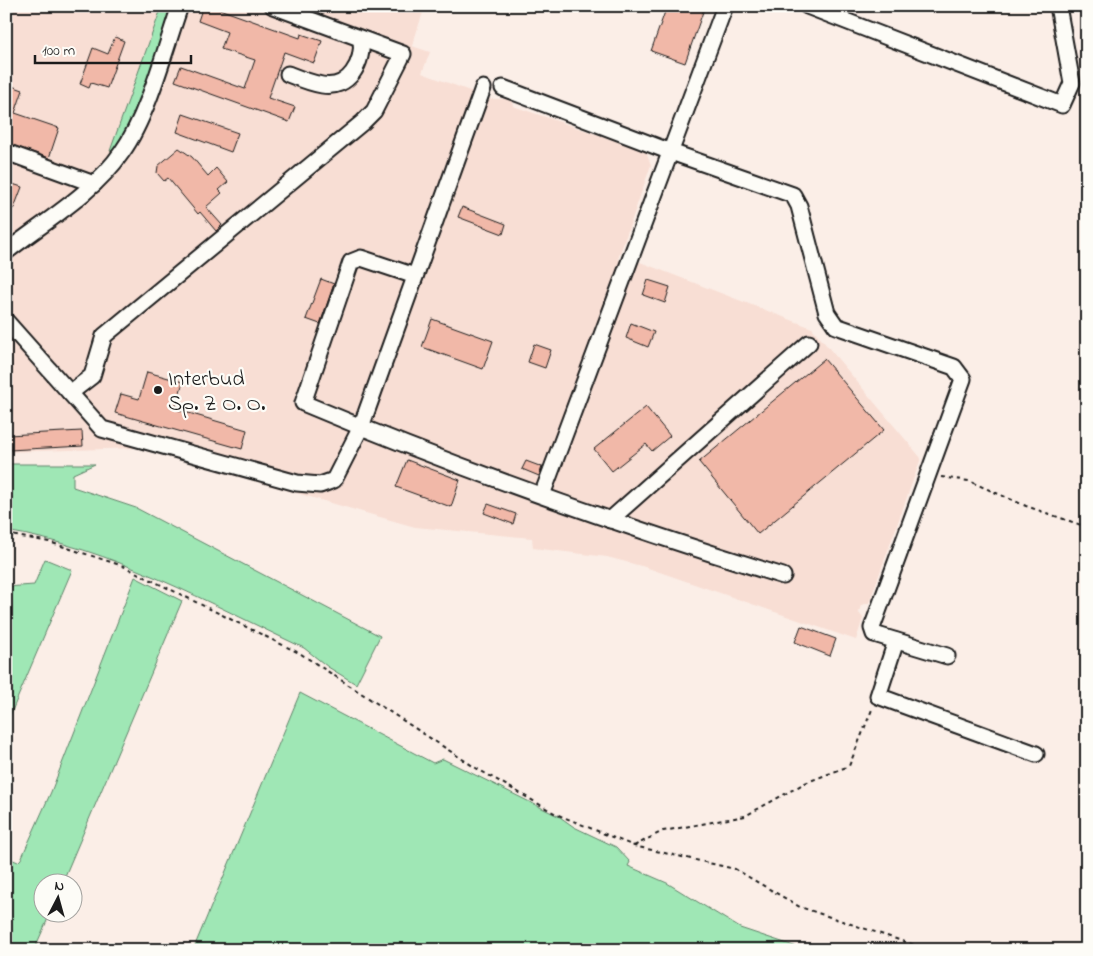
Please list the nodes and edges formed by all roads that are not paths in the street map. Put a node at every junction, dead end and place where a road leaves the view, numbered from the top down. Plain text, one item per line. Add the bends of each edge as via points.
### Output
1 (180, 6) edge
2 (273, 6) edge
3 (725, 6) edge
4 (807, 6) edge
5 (1058, 6) edge
6 (361, 39) junction
7 (288, 74) dead end
8 (482, 88) dead end
9 (503, 88) dead end
10 (6, 152) edge
11 (671, 152) junction
12 (94, 184) junction
13 (6, 252) edge
14 (415, 276) junction
15 (10, 332) edge
16 (809, 343) dead end
17 (70, 393) junction
18 (361, 427) junction
19 (542, 495) junction
20 (610, 520) junction
21 (783, 576) dead end
22 (896, 641) junction
23 (947, 656) dead end
24 (1036, 754) dead end

1 - 12 lane via 132,137
2 - 6 lane
3 - 11 lane
4 - 5 lane via 1062,105 1072,83
6 - 7 lane via 363,49 358,66 339,83 322,85
6 - 17 lane via 403,54 374,111 104,336 92,376
8 - 14 lane
9 - 11 lane
10 - 12 lane
11 - 19 lane
11 - 22 lane via 793,195 800,206 827,313 836,326 954,367 963,378 872,628 874,634
12 - 13 lane
14 - 18 lane
14 - 18 lane via 361,258 351,262 303,403
15 - 17 lane
16 - 20 lane
17 - 18 lane via 102,429 297,483 320,485 334,480
18 - 19 lane
19 - 20 lane
20 - 21 lane
22 - 23 lane
22 - 24 lane via 878,696

